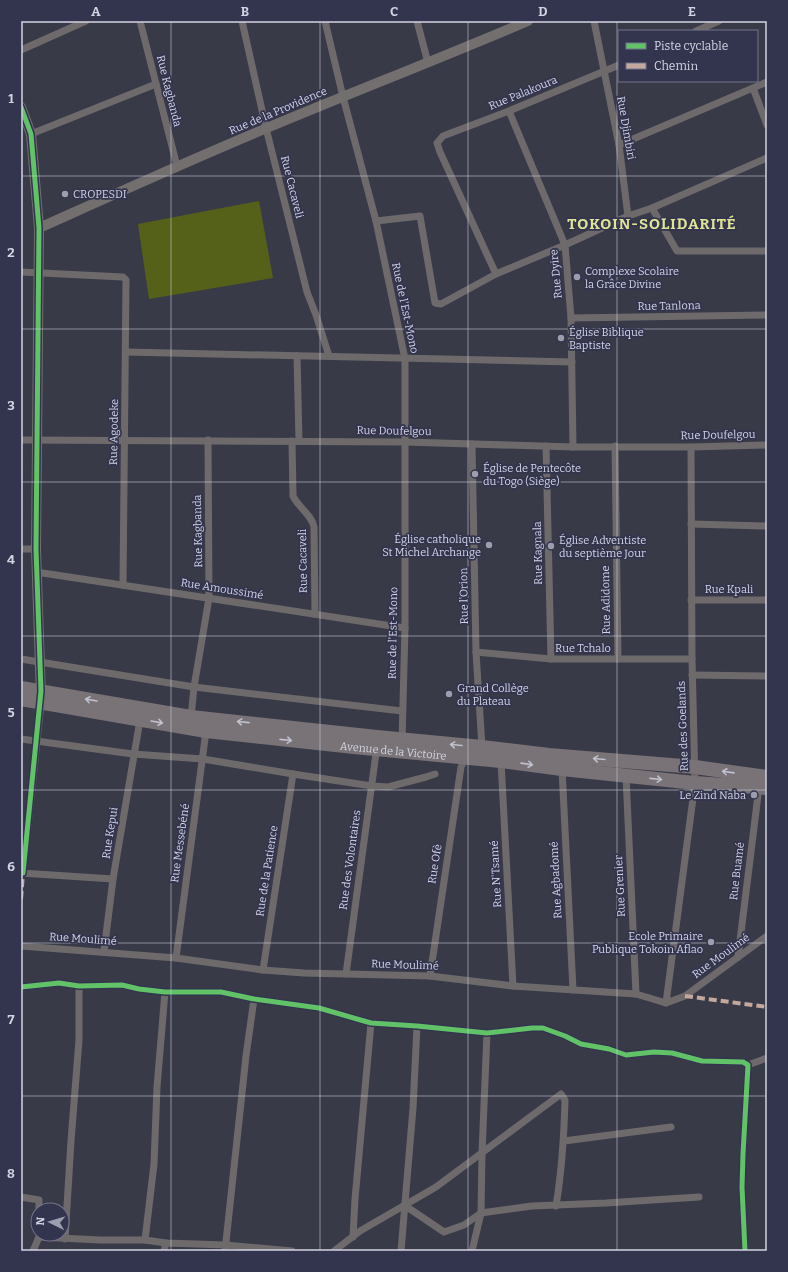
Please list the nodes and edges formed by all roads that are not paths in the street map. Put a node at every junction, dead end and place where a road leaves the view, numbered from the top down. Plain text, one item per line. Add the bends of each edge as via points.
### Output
1 (140, 21) edge
2 (242, 21) edge
3 (325, 21) edge
4 (417, 21) edge
5 (528, 21) edge
6 (594, 21) edge
7 (719, 21) edge
8 (83, 22) edge
9 (698, 30) edge
10 (21, 50) edge
11 (428, 63) junction
12 (618, 65) edge
13 (604, 71) junction
14 (767, 82) edge
15 (156, 84) junction
16 (753, 88) junction
17 (343, 96) junction
18 (21, 107) edge
19 (509, 111) junction
20 (767, 125) edge
21 (266, 128) junction
22 (31, 134) junction
23 (620, 145) junction
24 (767, 158) edge
25 (177, 166) junction
26 (652, 208) junction
27 (628, 216) junction
28 (376, 221) junction
29 (39, 228) junction
30 (565, 245) junction
31 (767, 251) edge
32 (21, 272) edge
33 (39, 273) junction
34 (496, 274) junction
35 (767, 315) edge
36 (571, 318) junction
37 (126, 352) junction
38 (297, 356) junction
39 (329, 356) junction
40 (405, 358) junction
41 (572, 362) junction
42 (21, 440) edge
43 (37, 440) junction
44 (208, 440) junction
45 (125, 441) junction
46 (296, 441) junction
47 (405, 442) junction
48 (472, 444) junction
49 (767, 445) edge
50 (546, 446) junction
51 (573, 446) junction
52 (615, 446) junction
53 (691, 447) junction
54 (691, 524) junction
55 (767, 526) edge
56 (21, 549) edge
57 (36, 549) junction
58 (36, 572) junction
59 (123, 585) junction
60 (209, 598) junction
61 (691, 600) junction
62 (767, 600) edge
63 (316, 614) junction
64 (405, 628) junction
65 (476, 652) junction
66 (21, 659) edge
67 (552, 659) junction
68 (618, 659) junction
69 (692, 659) junction
70 (40, 662) junction
71 (692, 675) junction
72 (767, 676) edge
73 (194, 686) junction
74 (21, 688) edge
75 (41, 697) junction
76 (21, 700) edge
77 (402, 711) junction
78 (191, 717) junction
79 (140, 720) junction
80 (206, 731) junction
81 (21, 739) edge
82 (36, 741) junction
83 (377, 743) junction
84 (402, 745) junction
85 (482, 747) junction
86 (134, 754) junction
87 (466, 757) junction
88 (203, 759) junction
89 (502, 761) junction
90 (695, 768) junction
91 (562, 769) junction
92 (292, 774) junction
93 (435, 774) dead end
94 (626, 776) junction
95 (695, 783) junction
96 (764, 784) edge
97 (372, 786) junction
98 (22, 873) edge
99 (113, 879) junction
100 (767, 936) edge
101 (21, 946) edge
102 (104, 951) junction
103 (738, 957) junction
104 (176, 958) junction
105 (262, 970) junction
106 (346, 974) junction
107 (430, 976) junction
108 (79, 986) junction
109 (513, 986) junction
110 (21, 988) edge
111 (573, 990) junction
112 (165, 992) junction
113 (636, 994) junction
114 (254, 999) junction
115 (666, 1004) junction
116 (371, 1023) junction
117 (417, 1026) junction
118 (487, 1033) junction
119 (767, 1058) edge
120 (748, 1065) junction
121 (671, 1127) dead end
122 (564, 1141) junction
123 (482, 1153) junction
124 (21, 1197) edge
125 (698, 1197) dead end
126 (39, 1202) edge
127 (67, 1202) edge
128 (404, 1205) junction
129 (556, 1206) junction
130 (480, 1213) junction
131 (353, 1237) junction
132 (70, 1239) edge
133 (145, 1240) junction
134 (166, 1243) junction
135 (225, 1248) edge
136 (164, 1251) edge
137 (292, 1251) edge
138 (334, 1251) edge
139 (401, 1251) edge
140 (472, 1251) edge
141 (745, 1251) edge

1 - 15 street, Rue Kagbanda
2 - 21 street, Rue Cacaveli
3 - 17 street, Rue de l'Est-Mono
4 - 11 street
5 - 11 street, Rue de la Providence
6 - 13 street, Rue Djimbiri
7 - 9 street
8 - 10 street
11 - 17 street, Rue de la Providence
12 - 13 street, Rue Palakoura
13 - 19 street, Rue Palakoura
13 - 23 street, Rue Djimbiri
14 - 16 street
15 - 22 street
15 - 25 street, Rue Kagbanda
16 - 20 street
16 - 23 street
17 - 21 street, Rue de la Providence
17 - 28 street, Rue de l'Est-Mono
18 - 22 street
19 - 30 street, Rue Dyire
19 - 34 street, Rue Palakoura via 443,136 437,143
21 - 25 street, Rue de la Providence
21 - 39 street, Rue Cacaveli via 307,292
22 - 29 street
23 - 27 street, Rue Djimbiri
24 - 26 street
25 - 29 street, Rue de la Providence
26 - 27 street
26 - 31 street via 678,251
27 - 30 street
28 - 34 street via 420,216 435,303 441,304
28 - 40 street, Rue de l'Est-Mono
29 - 33 street
30 - 34 street
30 - 36 street, Rue Dyire
32 - 33 street
33 - 37 street, Rue Agodeke via 124,277
33 - 43 street
35 - 36 street, Rue Tanlona
36 - 41 street, Rue Dyire
37 - 38 street
37 - 45 street, Rue Agodeke
38 - 39 street
38 - 46 street, Rue Cacaveli
39 - 40 street
40 - 41 street
40 - 47 street, Rue de l'Est-Mono
41 - 51 street, Rue Dyire
42 - 43 street, Rue Doufelgou
43 - 45 street, Rue Doufelgou
43 - 57 street
44 - 45 street, Rue Doufelgou
44 - 46 street, Rue Doufelgou
44 - 60 street, Rue Kagbanda
45 - 59 street, Rue Agodeke
46 - 47 street, Rue Doufelgou
46 - 63 street, Rue Cacaveli via 294,496 314,527
47 - 48 street, Rue Doufelgou
47 - 64 street, Rue de l'Est-Mono
48 - 50 street, Rue Doufelgou
48 - 65 street, Rue l'Orion
49 - 53 street, Rue Doufelgou
50 - 51 street, Rue Doufelgou
50 - 67 street, Rue Kagnala
51 - 52 street, Rue Doufelgou
52 - 53 street, Rue Doufelgou
52 - 68 street, Rue Adidome
53 - 54 street, Rue des Goelands
54 - 55 street
54 - 61 street, Rue des Goelands
56 - 57 street
57 - 58 street
58 - 59 street, Rue Amoussimé
58 - 70 street
59 - 60 street, Rue Amoussimé
60 - 63 street, Rue Amoussimé
60 - 73 street, Rue Kagbanda
61 - 62 street, Rue Kpali
61 - 69 street, Rue des Goelands
63 - 64 street, Rue Amoussimé
64 - 77 street, Rue de l'Est-Mono
65 - 67 street, Rue Tchalo
65 - 85 street, Rue l'Orion
66 - 70 street
67 - 68 street, Rue Tchalo
68 - 69 street, Rue Tchalo
69 - 71 street, Rue des Goelands
70 - 73 street
70 - 75 street
71 - 72 street
71 - 90 street, Rue des Goelands
73 - 77 street
73 - 78 street, Rue Kagbanda
74 - 75 highway, Avenue de la Victoire
75 - 76 highway, Avenue de la Victoire
78 -> 75 highway, Avenue de la Victoire
75 - 79 highway, Avenue de la Victoire
75 - 82 street
77 - 84 street, Rue de l'Est-Mono
83 -> 78 highway, Avenue de la Victoire
79 -> 80 highway, Avenue de la Victoire
79 - 86 street, Rue Kepui
80 -> 83 highway, Avenue de la Victoire
80 - 88 street, Rue Messebéné
81 - 82 street
82 - 86 street
82 - 98 street
83 - 84 highway, Avenue de la Victoire
83 - 97 street, Rue des Volontaires
85 -> 84 highway, Avenue de la Victoire
84 - 87 highway, Avenue de la Victoire
90 -> 85 highway, Avenue de la Victoire
86 - 88 street
86 - 99 street, Rue Kepui
87 - 89 highway, Avenue de la Victoire
87 - 107 street, Rue Ofè via 461,767
88 - 92 street
88 - 104 street, Rue Messebéné
89 -> 91 highway, Avenue de la Victoire
89 - 109 street, Rue N'Tsamé
90 - 95 street, Rue des Goelands
96 -> 90 highway, Avenue de la Victoire
91 - 94 highway, Avenue de la Victoire
91 - 111 street, Rue Agbadomé
92 - 97 street
92 - 105 street, Rue de la Patience
93 - 97 street via 388,786
94 -> 95 highway, Avenue de la Victoire
94 - 113 street, Rue Grenier
95 - 96 highway, Avenue de la Victoire
95 - 115 street, Rue des Goelands
96 - 103 street, Rue Buamé
97 - 106 street, Rue des Volontaires
98 - 99 street
99 - 102 street, Rue Kepui
100 - 103 street, Rue Moulimé
101 - 102 street, Rue Moulimé
102 - 104 street, Rue Moulimé
103 - 115 street, Rue Moulimé via 685,996
104 - 105 street, Rue Moulimé
105 - 106 street, Rue Moulimé
106 - 107 street, Rue Moulimé
107 - 109 street, Rue Moulimé
108 - 110 street via 59,983
108 - 112 street via 122,985
108 - 127 street via 79,1040
109 - 111 street, Rue Moulimé
111 - 113 street, Rue Moulimé
112 - 114 street via 221,992
112 - 133 street via 154,1164
113 - 115 street, Rue Moulimé
114 - 116 street via 319,1008
114 - 135 street
116 - 117 street
116 - 131 street
117 - 118 street
117 - 128 street
118 - 120 street via 543,1028 581,1044 626,1055 672,1053 702,1061 743,1062
118 - 123 street
119 - 120 street
120 - 141 street via 743,1161
121 - 122 street
122 - 123 street via 565,1100 561,1094
122 - 129 street
123 - 128 street via 436,1187
123 - 130 street
124 - 126 street
125 - 129 street
128 - 130 street via 444,1232 464,1225
128 - 131 street
128 - 139 street
129 - 130 street via 532,1206
130 - 140 street
131 - 138 street
132 - 133 street
133 - 134 street
134 - 135 street
134 - 136 street
135 - 137 street

